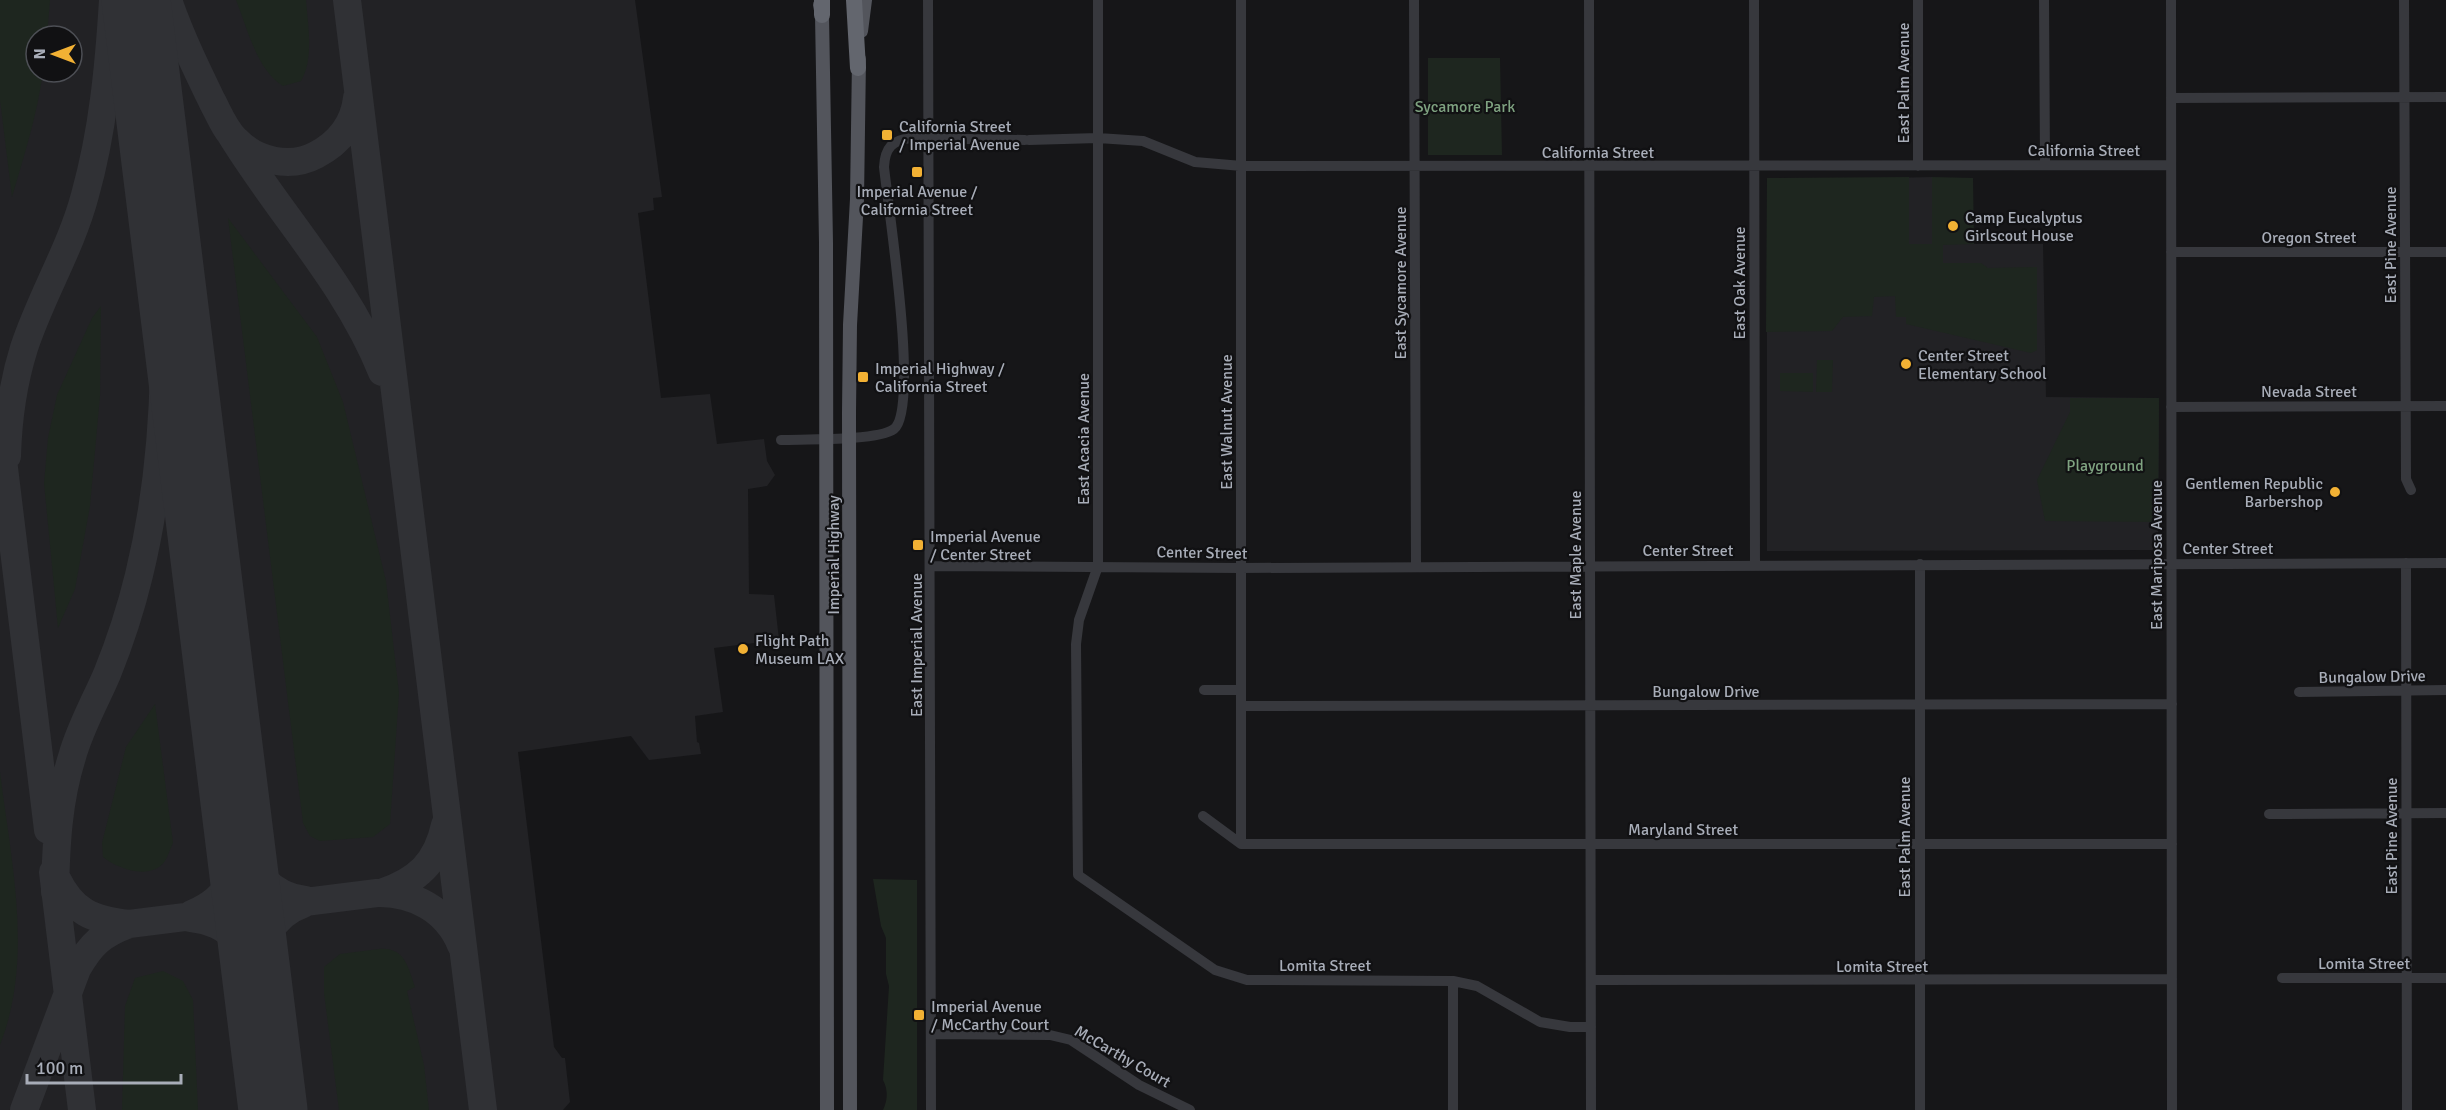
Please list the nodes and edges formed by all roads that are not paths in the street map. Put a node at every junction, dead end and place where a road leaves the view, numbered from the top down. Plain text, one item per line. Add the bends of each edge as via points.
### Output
1 (854, 0) edge
2 (865, 0) edge
3 (928, 0) edge
4 (1098, 0) edge
5 (1241, 0) edge
6 (1414, 0) edge
7 (1589, 0) edge
8 (1754, 0) edge
9 (1918, 0) edge
10 (2044, 0) edge
11 (2171, 0) edge
12 (2404, 0) edge
13 (821, 5) edge
14 (858, 68) junction
15 (2404, 97) junction
16 (2446, 97) edge
17 (2171, 98) junction
18 (928, 138) junction
19 (1098, 138) junction
20 (2045, 165) junction
21 (2171, 165) junction
22 (1242, 166) junction
23 (1754, 166) junction
24 (1918, 166) junction
25 (1414, 167) junction
26 (1590, 167) junction
27 (2171, 252) junction
28 (2405, 252) junction
29 (2446, 252) edge
30 (2405, 405) junction
31 (2446, 406) edge
32 (2171, 407) junction
33 (849, 437) junction
34 (826, 439) junction
35 (781, 440) dead end
36 (2411, 490) dead end
37 (2446, 562) edge
38 (2171, 563) junction
39 (2406, 563) junction
40 (1920, 564) junction
41 (1755, 565) junction
42 (931, 566) junction
43 (1098, 566) junction
44 (1416, 566) junction
45 (1590, 566) junction
46 (1240, 567) junction
47 (1204, 690) dead end
48 (1240, 690) junction
49 (2446, 690) edge
50 (2406, 691) junction
51 (2298, 692) dead end
52 (2172, 704) junction
53 (1241, 706) junction
54 (1590, 706) junction
55 (1919, 706) junction
56 (2406, 813) junction
57 (2446, 813) edge
58 (2269, 814) dead end
59 (1203, 816) dead end
60 (1241, 844) junction
61 (1919, 844) junction
62 (2172, 844) junction
63 (1590, 845) junction
64 (1078, 875) joint
65 (2282, 978) dead end
66 (2407, 978) junction
67 (2446, 978) edge
68 (2172, 979) junction
69 (1591, 980) junction
70 (1453, 981) junction
71 (1920, 981) junction
72 (1591, 1027) junction
73 (826, 1032) junction
74 (849, 1032) junction
75 (931, 1034) junction
76 (827, 1110) edge
77 (850, 1110) edge
78 (931, 1110) edge
79 (1191, 1110) edge
80 (1454, 1110) edge
81 (1591, 1110) edge
82 (1920, 1110) edge
83 (2172, 1110) edge
84 (2407, 1110) edge

1 - 14 highway
2 - 14 main road, Imperial Highway
3 - 18 street, East Imperial Avenue
4 - 19 street, East Acacia Avenue
5 - 22 street, East Walnut Avenue
6 - 25 street, East Sycamore Avenue
7 - 26 street, East Maple Avenue
8 - 23 street, East Oak Avenue
9 - 24 street, East Palm Avenue
10 - 20 street
11 - 17 street, East Mariposa Avenue
12 - 15 street, East Pine Avenue
13 - 34 main road, Imperial Highway
14 - 33 main road, Imperial Highway
15 - 16 street
15 - 17 street
15 - 28 street, East Pine Avenue
17 - 21 street, East Mariposa Avenue
18 - 19 street, California Street
18 - 33 street, California Street via 898,139 890,144 884,159 905,363 903,417 887,433
18 - 42 street, East Imperial Avenue
19 - 22 street, California Street via 1143,141 1195,162
19 - 43 street, East Acacia Avenue
20 - 21 street, California Street
20 - 24 street, California Street
21 - 27 street, East Mariposa Avenue
22 - 25 street, California Street
22 - 46 street, East Walnut Avenue
23 - 24 street, California Street
23 - 26 street, California Street
23 - 41 street, East Oak Avenue
25 - 26 street, California Street
25 - 44 street, East Sycamore Avenue
26 - 45 street, East Maple Avenue
27 - 28 street, Oregon Street
27 - 32 street, East Mariposa Avenue
28 - 29 street, Oregon Street
28 - 30 street, East Pine Avenue
30 - 31 street, Nevada Street
30 - 32 street, Nevada Street
30 - 36 street, East Pine Avenue via 2406,479
32 - 38 street, East Mariposa Avenue
33 - 34 street, California Street
33 - 74 main road, Imperial Highway
34 - 35 street, California Street
34 - 73 main road, Imperial Highway
37 - 39 street, Center Street
38 - 39 street, Center Street
38 - 40 street, Center Street
38 - 52 street, East Mariposa Avenue
39 - 50 street, East Pine Avenue
40 - 41 street, Center Street
40 - 55 street, East Palm Avenue
41 - 45 street, Center Street
42 - 43 street, Center Street
42 - 75 street, East Imperial Avenue
43 - 46 street, Center Street
43 - 64 street, East Acacia Avenue via 1079,620 1076,644
44 - 45 street, Center Street
44 - 46 street, Center Street
45 - 54 street, East Maple Avenue
46 - 48 street, East Walnut Avenue
47 - 48 street
48 - 53 street, East Walnut Avenue
49 - 50 street, Bungalow Drive
50 - 51 street, Bungalow Drive
50 - 56 street, East Pine Avenue
52 - 55 street, Bungalow Drive
52 - 62 street, East Mariposa Avenue
53 - 54 street, Bungalow Drive
53 - 60 street, East Walnut Avenue
54 - 55 street, Bungalow Drive
54 - 63 street, East Maple Avenue
55 - 61 street, East Palm Avenue
56 - 57 street
56 - 58 street
56 - 66 street, East Pine Avenue
59 - 60 street
60 - 63 street, Maryland Street
61 - 62 street, Maryland Street
61 - 63 street, Maryland Street
61 - 71 street, East Palm Avenue
62 - 68 street, East Mariposa Avenue
63 - 69 street, East Maple Avenue
64 - 70 street, Lomita Street via 1215,970 1247,980
65 - 66 street, Lomita Street
66 - 67 street, Lomita Street
66 - 84 street, East Pine Avenue
68 - 71 street, Lomita Street
68 - 83 street, East Mariposa Avenue
69 - 71 street, Lomita Street
69 - 72 street, East Maple Avenue
70 - 72 street, Lomita Street via 1477,986 1540,1022
70 - 80 street
71 - 82 street, East Palm Avenue
72 - 81 street, East Maple Avenue
73 - 74 main road
73 - 76 main road, Imperial Highway
74 - 77 main road, Imperial Highway
75 - 78 street, East Imperial Avenue
75 - 79 street, McCarthy Court via 1050,1035 1071,1040 1139,1085

